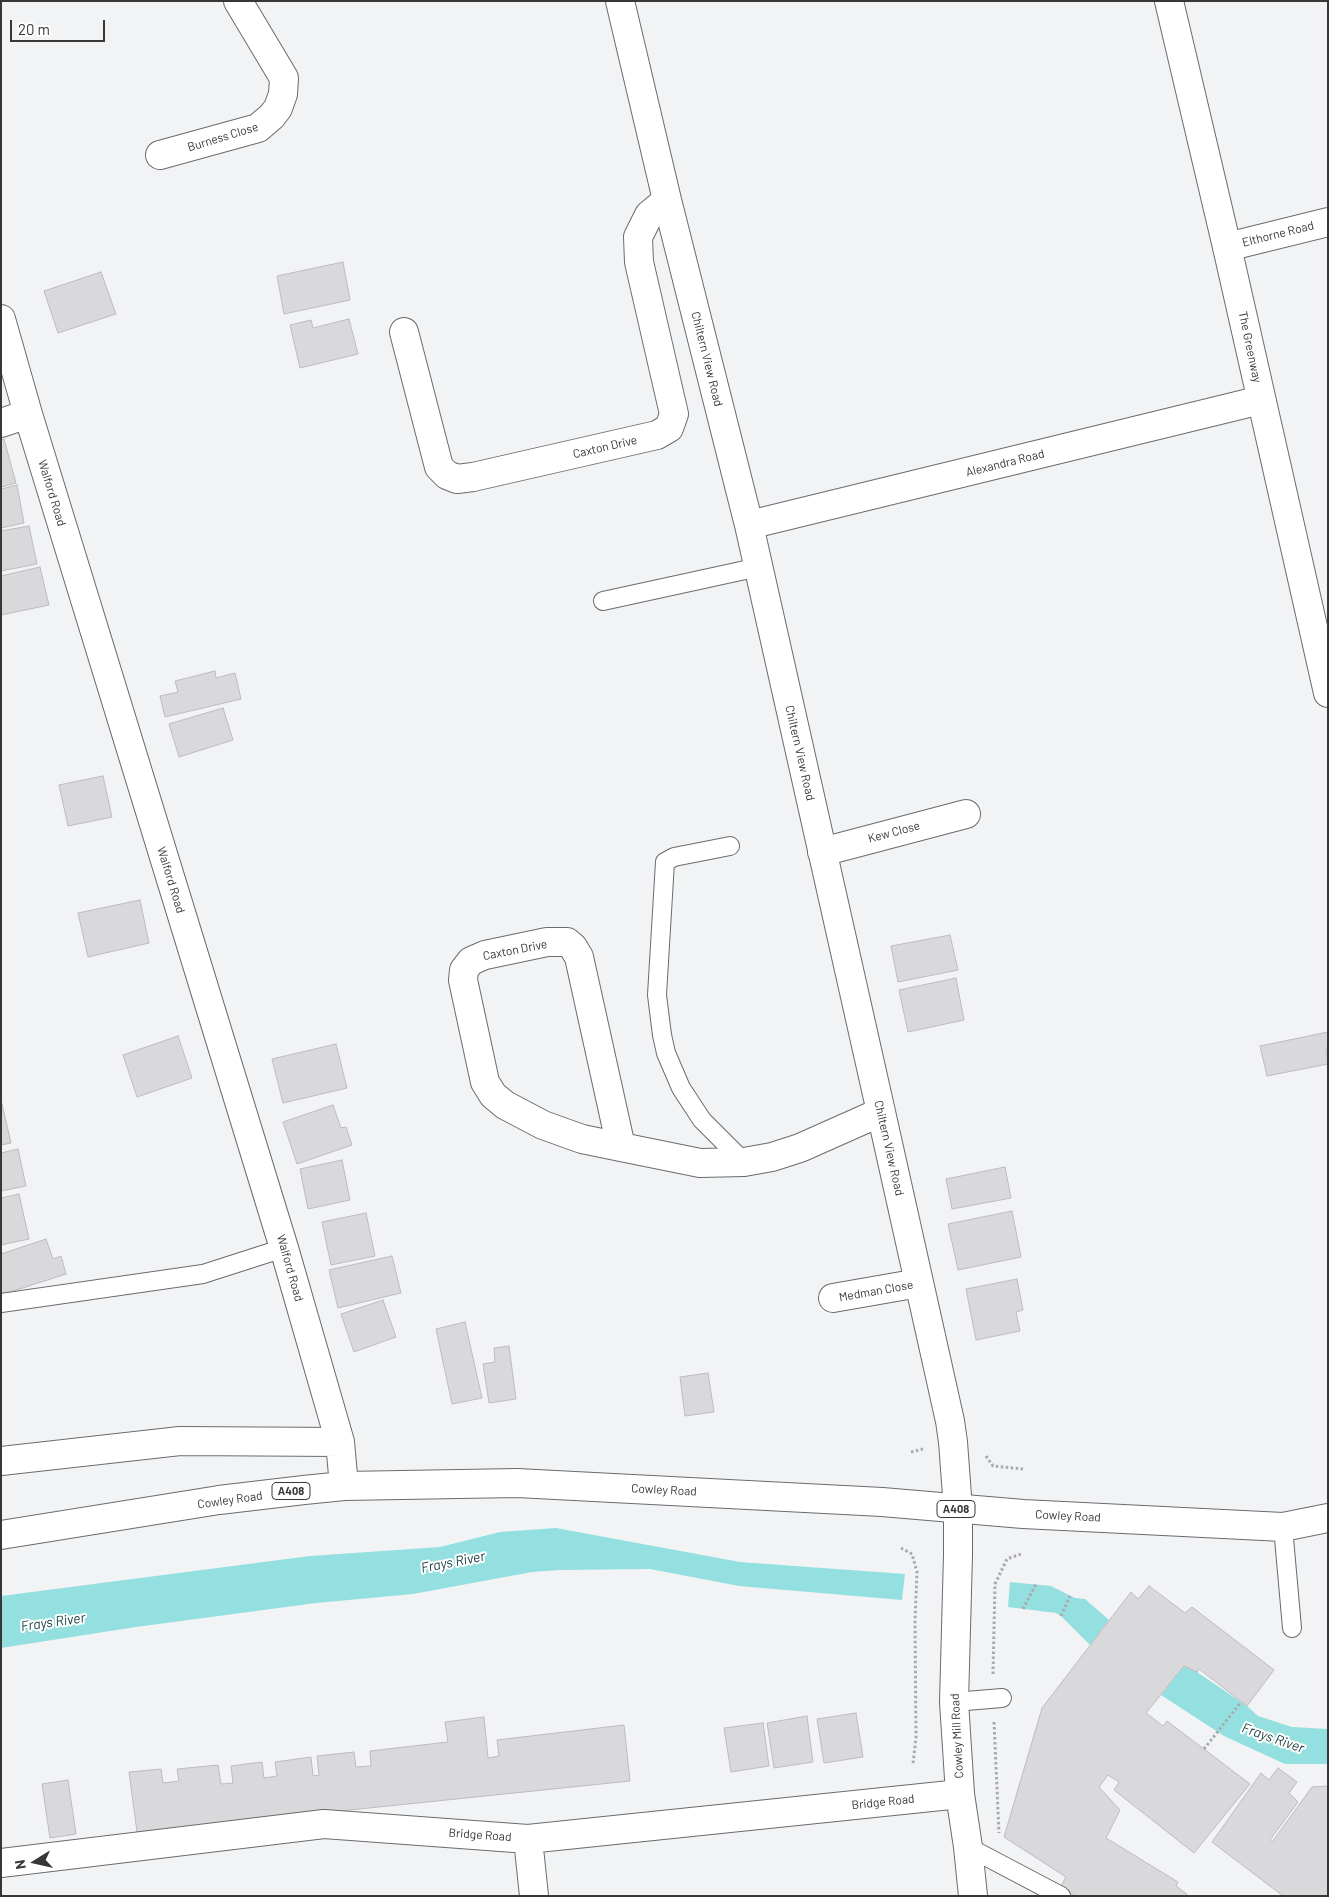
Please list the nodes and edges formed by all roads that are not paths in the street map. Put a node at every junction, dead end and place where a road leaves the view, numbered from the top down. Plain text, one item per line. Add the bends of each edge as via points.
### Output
1 (238, 1) edge
2 (620, 1) edge
3 (1169, 1) edge
4 (160, 155) dead end
5 (667, 200) junction
6 (1328, 222) edge
7 (1228, 247) junction
8 (1, 319) edge
9 (404, 332) dead end
10 (1262, 400) junction
11 (28, 414) junction
12 (1, 422) edge
13 (749, 525) junction
14 (758, 567) junction
15 (603, 601) dead end
16 (1328, 693) edge
17 (966, 814) dead end
18 (730, 846) dead end
19 (822, 852) junction
20 (881, 1112) junction
21 (622, 1147) junction
22 (744, 1162) junction
23 (284, 1248) junction
24 (919, 1283) junction
25 (834, 1298) dead end
26 (1, 1303) edge
27 (340, 1442) junction
28 (3, 1453) edge
29 (344, 1486) junction
30 (958, 1509) junction
31 (1328, 1518) edge
32 (1283, 1527) junction
33 (1, 1535) edge
34 (1292, 1628) dead end
35 (1002, 1698) dead end
36 (954, 1702) junction
37 (960, 1794) junction
38 (528, 1839) junction
39 (968, 1847) junction
40 (1, 1863) edge
41 (534, 1896) edge
42 (973, 1896) edge
43 (1061, 1896) edge

1 - 4 street, Burness Close via 283,75 283,94 278,108 258,128
2 - 5 street, Chiltern View Road
3 - 7 street, The Greenway
5 - 9 street, Caxton Drive via 649,215 638,237 638,262 674,414 669,428 657,435 474,477 457,479 447,475 439,466
5 - 13 street, Chiltern View Road
6 - 7 street, Elthorne Road
7 - 10 street, The Greenway
8 - 11 street, Walford Road
10 - 13 street, Alexandra Road
10 - 16 street, The Greenway
11 - 12 street
11 - 23 street, Walford Road
13 - 14 street, Chiltern View Road
14 - 15 lane
14 - 19 street, Chiltern View Road
17 - 19 street, Kew Close
18 - 22 lane via 674,857 665,862 657,995 666,1053 681,1088 702,1120
19 - 20 street, Chiltern View Road
20 - 22 street, Caxton Drive via 800,1148
20 - 24 street, Chiltern View Road
21 - 21 street, Caxton Drive via 582,1139 543,1125 505,1105 488,1088 463,980 471,961 548,942 567,942 573,947 579,957
21 - 22 street, Caxton Drive via 700,1163
23 - 26 lane via 203,1274
23 - 27 street, Walford Road
24 - 25 street, Medman Close
24 - 30 street, Chiltern View Road via 950,1421
27 - 28 street via 180,1441
27 - 29 street, Walford Road
29 - 30 street, Cowley Road / A408 via 517,1482
29 - 33 street, Cowley Road / A408 via 219,1500
30 - 32 street, Cowley Road / A408
30 - 36 street, Cowley Mill Road
31 - 32 street, Cowley Road / A408
32 - 34 lane
35 - 36 lane
36 - 37 street, Cowley Mill Road
37 - 38 street, Bridge Road
37 - 39 street, Cowley Mill Road
38 - 40 street, Bridge Road via 324,1824
38 - 41 street
39 - 42 street, Cowley Mill Road
39 - 43 lane

